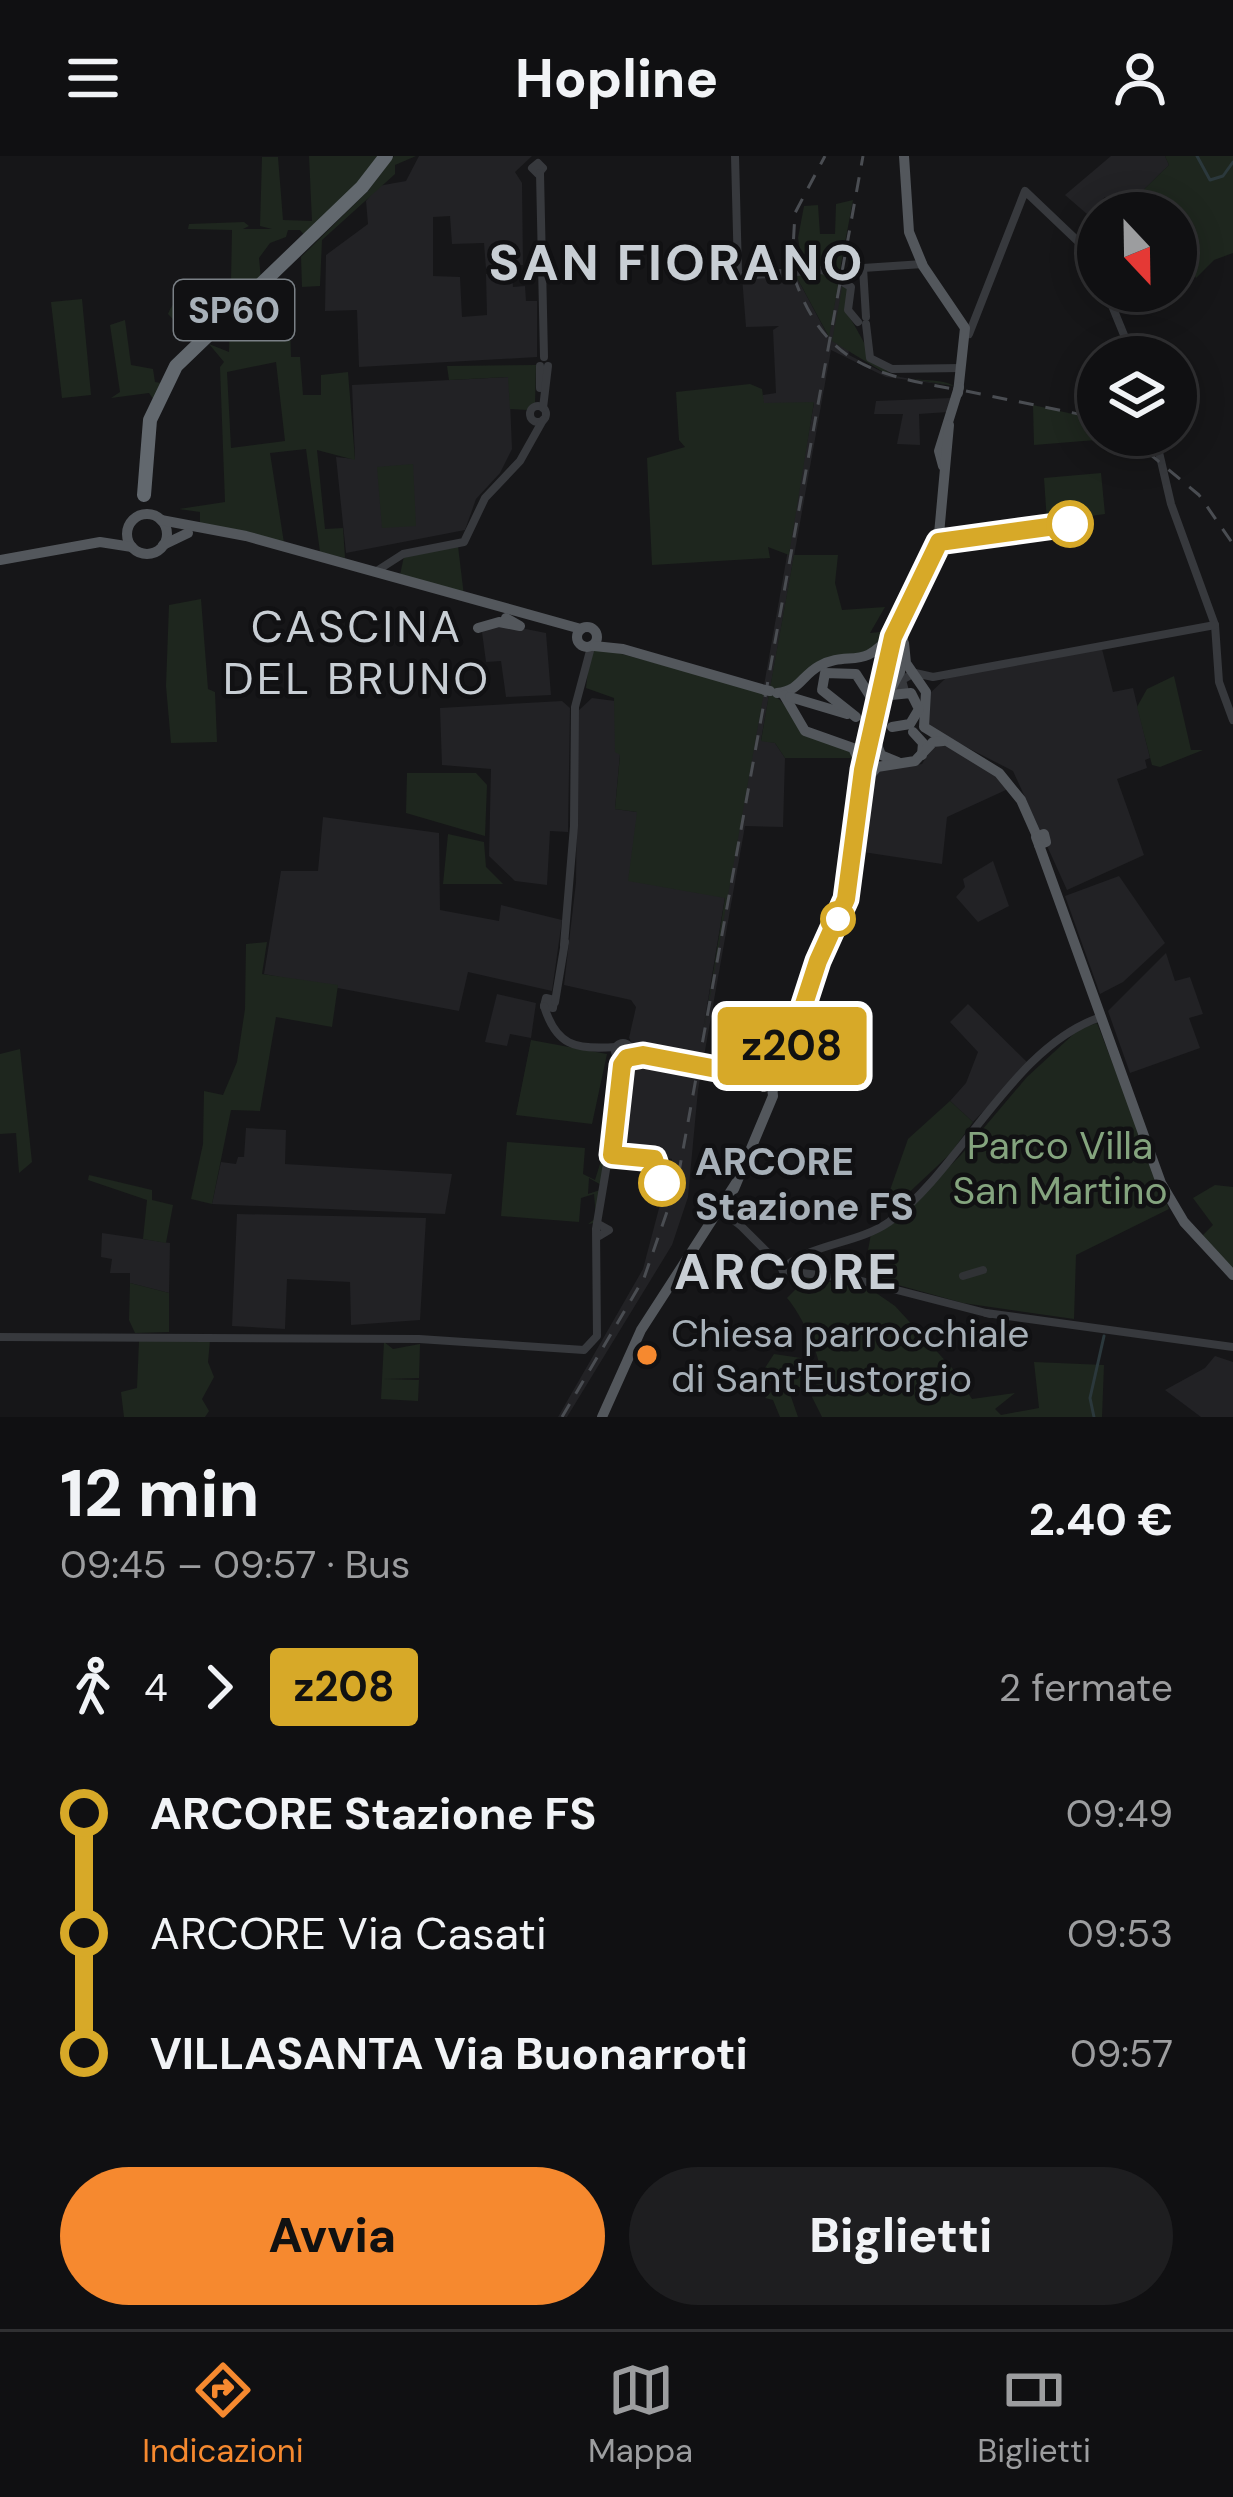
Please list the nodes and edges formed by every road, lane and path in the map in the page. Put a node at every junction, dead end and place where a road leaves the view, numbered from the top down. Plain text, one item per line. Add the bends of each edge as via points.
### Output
1 (389, 156) edge
2 (735, 156) edge
3 (904, 156) edge
4 (537, 164) edge
5 (1077, 240) edge
6 (926, 264) junction
7 (861, 317) junction
8 (968, 344) junction
9 (1160, 456) edge
10 (146, 494) junction
11 (159, 519) junction
12 (130, 524) junction
13 (100, 542) junction
14 (163, 545) junction
15 (132, 547) junction
16 (397, 557) junction
17 (0, 560) edge
18 (374, 572) junction
19 (402, 580) junction
20 (914, 596) junction
21 (498, 614) junction
22 (901, 616) junction
23 (1215, 625) junction
24 (478, 628) dead end
25 (586, 640) junction
26 (904, 643) junction
27 (888, 661) junction
28 (902, 664) junction
29 (915, 674) junction
30 (946, 674) junction
31 (898, 688) junction
32 (774, 692) junction
33 (926, 692) junction
34 (831, 710) junction
35 (856, 717) junction
36 (1233, 720) edge
37 (878, 721) junction
38 (913, 732) junction
39 (813, 735) junction
40 (943, 741) junction
41 (844, 743) junction
42 (921, 757) junction
43 (902, 763) junction
44 (864, 766) junction
45 (859, 797) junction
46 (572, 857) junction
47 (573, 879) junction
48 (568, 895) junction
49 (568, 917) junction
50 (1101, 1017) junction
51 (620, 1053) junction
52 (775, 1083) junction
53 (725, 1210) junction
54 (790, 1267) junction
55 (1233, 1275) edge
56 (0, 1337) edge
57 (1233, 1348) edge
58 (602, 1417) edge

1 - 10 highway, SP60 via 365,191 180,371 156,419
2 - 7 street via 741,272 827,271 851,287 848,309
3 - 6 main road via 906,218
4 - 16 street via 539,421 484,498 464,542
5 - 8 street via 1025,192
6 - 7 street via 863,268
6 - 8 main road
7 - 8 street via 870,358 892,369
8 - 20 main road via 949,424 939,542
9 - 23 street
10 - 11 main road, SP60
10 - 12 main road, SP60
11 - 12 main road via 144,514
11 - 14 main road
11 - 18 main road
12 - 13 main road
12 - 15 main road
13 - 15 main road
13 - 17 main road
14 - 15 main road via 148,554
14 - 21 main road via 183,533 226,535
16 - 18 street
16 - 19 street
18 - 19 main road
19 - 25 main road
20 - 22 main road
20 - 26 main road
21 - 24 main road via 520,626
21 - 25 main road
22 - 27 main road
22 - 32 main road via 872,654 823,664 795,689
23 - 30 street
23 - 36 street
25 - 32 main road
25 - 46 street via 574,707
26 - 28 main road
26 - 29 main road
27 - 28 street
27 - 31 main road
28 - 29 street
28 - 31 main road
29 - 30 street
29 - 31 street
29 - 33 main road
30 - 33 street
31 - 33 street
31 - 37 main road
31 - 37 main road
31 - 37 main road via 919,705 917,718 906,726
32 - 34 main road
32 - 39 main road via 794,704
33 - 40 main road via 922,722
34 - 35 main road
34 - 39 main road via 807,714
35 - 37 main road, bridge
35 - 37 main road via 822,692 826,672 861,678
37 - 38 main road
37 - 41 main road via 863,740
37 - 43 main road via 878,750
37 - 44 main road
38 - 40 main road
38 - 42 main road via 923,743
39 - 41 main road
40 - 42 main road
40 - 50 main road via 1010,784 1040,840
41 - 44 main road
42 - 43 main road
43 - 45 main road via 873,769
44 - 45 main road
45 - 52 main road via 850,897
46 - 47 street
46 - 48 street
47 - 48 street
47 - 49 street
48 - 49 street
49 - 51 street via 548,1019 559,1039
50 - 54 street via 1077,1026 1016,1082 890,1221
50 - 55 main road via 1166,1193
51 - 52 street, bridge
51 - 56 street via 597,1336 586,1348
52 - 53 main road
53 - 54 street
53 - 58 main road via 650,1315
54 - 57 street via 986,1313

